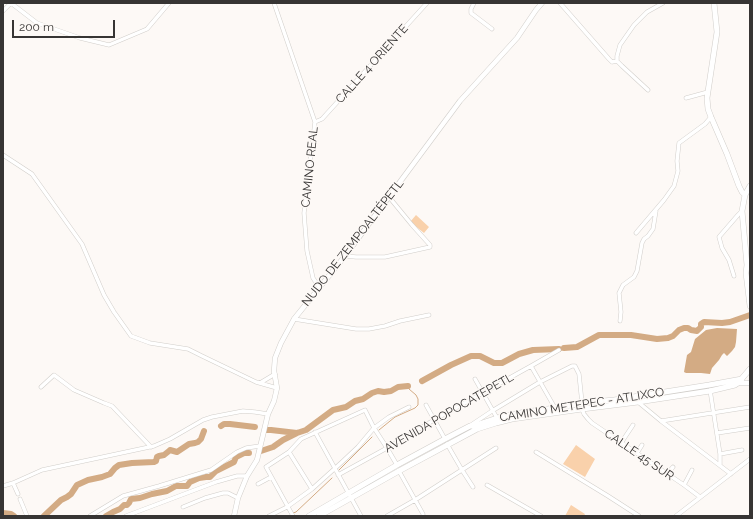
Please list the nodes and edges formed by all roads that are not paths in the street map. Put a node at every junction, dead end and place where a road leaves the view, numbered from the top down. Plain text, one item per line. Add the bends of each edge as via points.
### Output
1 (11, 3) edge
2 (170, 3) edge
3 (274, 3) edge
4 (427, 3) edge
5 (474, 3) edge
6 (542, 3) edge
7 (560, 3) edge
8 (664, 3) edge
9 (714, 3) edge
10 (3, 11) edge
11 (492, 29) dead end
12 (617, 61) junction
13 (648, 90) dead end
14 (708, 92) junction
15 (686, 98) dead end
16 (710, 117) junction
17 (315, 122) junction
18 (3, 155) edge
19 (750, 186) edge
20 (745, 195) junction
21 (389, 197) junction
22 (750, 198) edge
23 (656, 210) junction
24 (742, 212) junction
25 (636, 232) dead end
26 (345, 256) junction
27 (748, 270) edge
28 (734, 276) dead end
29 (319, 288) junction
30 (750, 305) edge
31 (429, 315) dead end
32 (294, 319) junction
33 (620, 321) dead end
34 (560, 350) dead end
35 (531, 366) junction
36 (750, 369) edge
37 (275, 374) junction
38 (475, 379) dead end
39 (738, 380) junction
40 (540, 382) junction
41 (260, 383) junction
42 (750, 383) edge
43 (41, 388) dead end
44 (277, 388) junction
45 (710, 388) junction
46 (484, 393) junction
47 (669, 394) junction
48 (638, 402) junction
49 (582, 404) junction
50 (426, 405) dead end
51 (409, 407) dead end
52 (750, 407) edge
53 (555, 408) junction
54 (492, 411) junction
55 (714, 413) junction
56 (268, 414) junction
57 (497, 418) junction
58 (434, 420) junction
59 (661, 421) junction
60 (633, 425) dead end
61 (470, 426) junction
62 (374, 428) junction
63 (750, 428) edge
64 (315, 432) junction
65 (717, 434) junction
66 (446, 441) junction
67 (621, 443) junction
68 (642, 445) dead end
69 (260, 446) junction
70 (151, 447) junction
71 (387, 448) junction
72 (496, 448) dead end
73 (742, 450) dead end
74 (289, 452) junction
75 (536, 452) dead end
76 (637, 453) junction
77 (720, 454) junction
78 (750, 459) edge
79 (396, 465) junction
80 (720, 465) junction
81 (673, 467) dead end
82 (336, 468) junction
83 (462, 470) junction
84 (692, 470) dead end
85 (399, 471) junction
86 (667, 474) junction
87 (731, 474) junction
88 (338, 475) junction
89 (248, 476) junction
90 (271, 477) junction
91 (13, 483) junction
92 (258, 484) dead end
93 (487, 485) dead end
94 (684, 485) junction
95 (3, 486) edge
96 (473, 486) dead end
97 (201, 488) junction
98 (312, 489) junction
99 (18, 494) dead end
100 (350, 495) junction
101 (700, 497) junction
102 (205, 498) junction
103 (238, 498) junction
104 (20, 499) dead end
105 (415, 500) junction
106 (183, 507) dead end
107 (287, 507) junction
108 (423, 514) dead end
109 (27, 516) edge
110 (90, 516) edge
111 (126, 516) edge
112 (234, 516) edge
113 (269, 516) edge
114 (293, 516) edge
115 (309, 516) edge
116 (319, 516) edge
117 (361, 516) edge
118 (387, 516) edge
119 (541, 516) edge
120 (639, 516) edge
121 (676, 516) edge

1 - 2 street via 37,23 109,45 147,28
1 - 10 street
3 - 17 street, CAMINO REAL
4 - 17 street, CALLE 4 ORIENTE via 322,119
5 - 11 street via 471,13
6 - 21 street, NUDO DE ZEMPOALTÉPETL via 517,38 460,102
7 - 12 street via 609,59 612,62
8 - 12 street via 647,12 634,24 620,45
9 - 14 main road via 717,32
12 - 13 street
14 - 15 street
14 - 16 main road
16 - 20 main road
16 - 23 street via 705,124 679,143 678,171 674,186
17 - 29 street, CAMINO REAL via 304,213 307,252 313,278
18 - 41 street via 32,174 82,244 104,295 131,336 150,343 188,349
19 - 20 main road
20 - 22 street
20 - 24 main road
21 - 26 street, NUDO DE ZEMPOALTÉPETL
21 - 26 street via 430,247 385,257
23 - 25 street
23 - 33 street via 654,229 644,238 637,271 619,293
24 - 27 main road
24 - 28 street via 719,237
26 - 29 street, NUDO DE ZEMPOALTÉPETL
27 - 30 main road
29 - 32 street, NUDO DE ZEMPOALTÉPETL
31 - 32 street via 369,329
32 - 37 street, NUDO DE ZEMPOALTÉPETL via 275,358
34 - 35 street, AVENIDA POPOCATEPETL
35 - 40 street
35 - 46 street, AVENIDA POPOCATEPETL
36 - 39 main road
37 - 41 street
37 - 44 street, NUDO DE ZEMPOALTÉPETL
38 - 46 street
39 - 42 street
39 - 45 main road, CAMINO METEPEC - ATLIXCO
40 - 49 street via 575,366 579,374
40 - 53 street
40 - 54 street
41 - 44 street
43 - 70 street via 54,375 74,390 112,406
44 - 56 street, NUDO DE ZEMPOALTÉPETL
45 - 47 main road, CAMINO METEPEC - ATLIXCO
45 - 55 street
46 - 54 street
46 - 58 street, AVENIDA POPOCATEPETL
47 - 48 main road
47 - 49 main road, CAMINO METEPEC - ATLIXCO
48 - 49 main road
48 - 59 street
49 - 53 main road, CAMINO METEPEC - ATLIXCO
49 - 66 main road via 496,422
49 - 67 street, CALLE 45 SUR via 588,420
50 - 58 street
51 - 62 street
52 - 55 street
53 - 57 main road, CAMINO METEPEC - ATLIXCO
54 - 57 street
54 - 61 street
55 - 59 street
55 - 65 street
56 - 69 street, NUDO DE ZEMPOALTÉPETL
56 - 70 street via 243,411 212,417
57 - 61 main road, CAMINO METEPEC - ATLIXCO
58 - 66 street
58 - 71 street, AVENIDA POPOCATEPETL
59 - 80 street
60 - 67 street
61 - 66 main road, CAMINO METEPEC - ATLIXCO
62 - 64 street via 365,410
62 - 71 street
62 - 82 street
63 - 65 street
64 - 74 street via 301,439
64 - 82 street
65 - 77 street
66 - 79 main road, CAMINO METEPEC - ATLIXCO
66 - 83 street
66 - 85 main road
67 - 76 street, CALLE 45 SUR
68 - 76 street
69 - 89 street, NUDO DE ZEMPOALTÉPETL via 257,460
69 - 110 street via 237,452 211,470 123,496
70 - 91 street via 42,470
71 - 79 street
71 - 88 street, AVENIDA POPOCATEPETL
72 - 83 street
73 - 77 street
74 - 90 street via 266,467
74 - 98 street
75 - 120 street
76 - 86 street, CALLE 45 SUR
77 - 80 street
78 - 87 street
79 - 100 main road, CAMINO METEPEC - ATLIXCO
80 - 87 street
81 - 86 street
82 - 88 street
82 - 98 street
83 - 96 street
83 - 105 street
84 - 94 street
85 - 100 main road
85 - 105 street
86 - 94 street, CALLE 45 SUR
87 - 101 street
88 - 100 street
89 - 97 street via 237,476
89 - 103 street, NUDO DE ZEMPOALTÉPETL
90 - 92 street
90 - 107 street
91 - 95 street
91 - 99 street
93 - 119 street
94 - 101 street, CALLE 45 SUR
97 - 102 street
97 - 111 street
98 - 107 street
100 - 115 main road, CAMINO METEPEC - ATLIXCO
100 - 116 main road
100 - 117 street
101 - 121 street
102 - 103 street via 228,493
102 - 106 street
103 - 112 street, NUDO DE ZEMPOALTÉPETL
104 - 109 street
105 - 108 street
105 - 118 street
107 - 113 street
107 - 114 street

